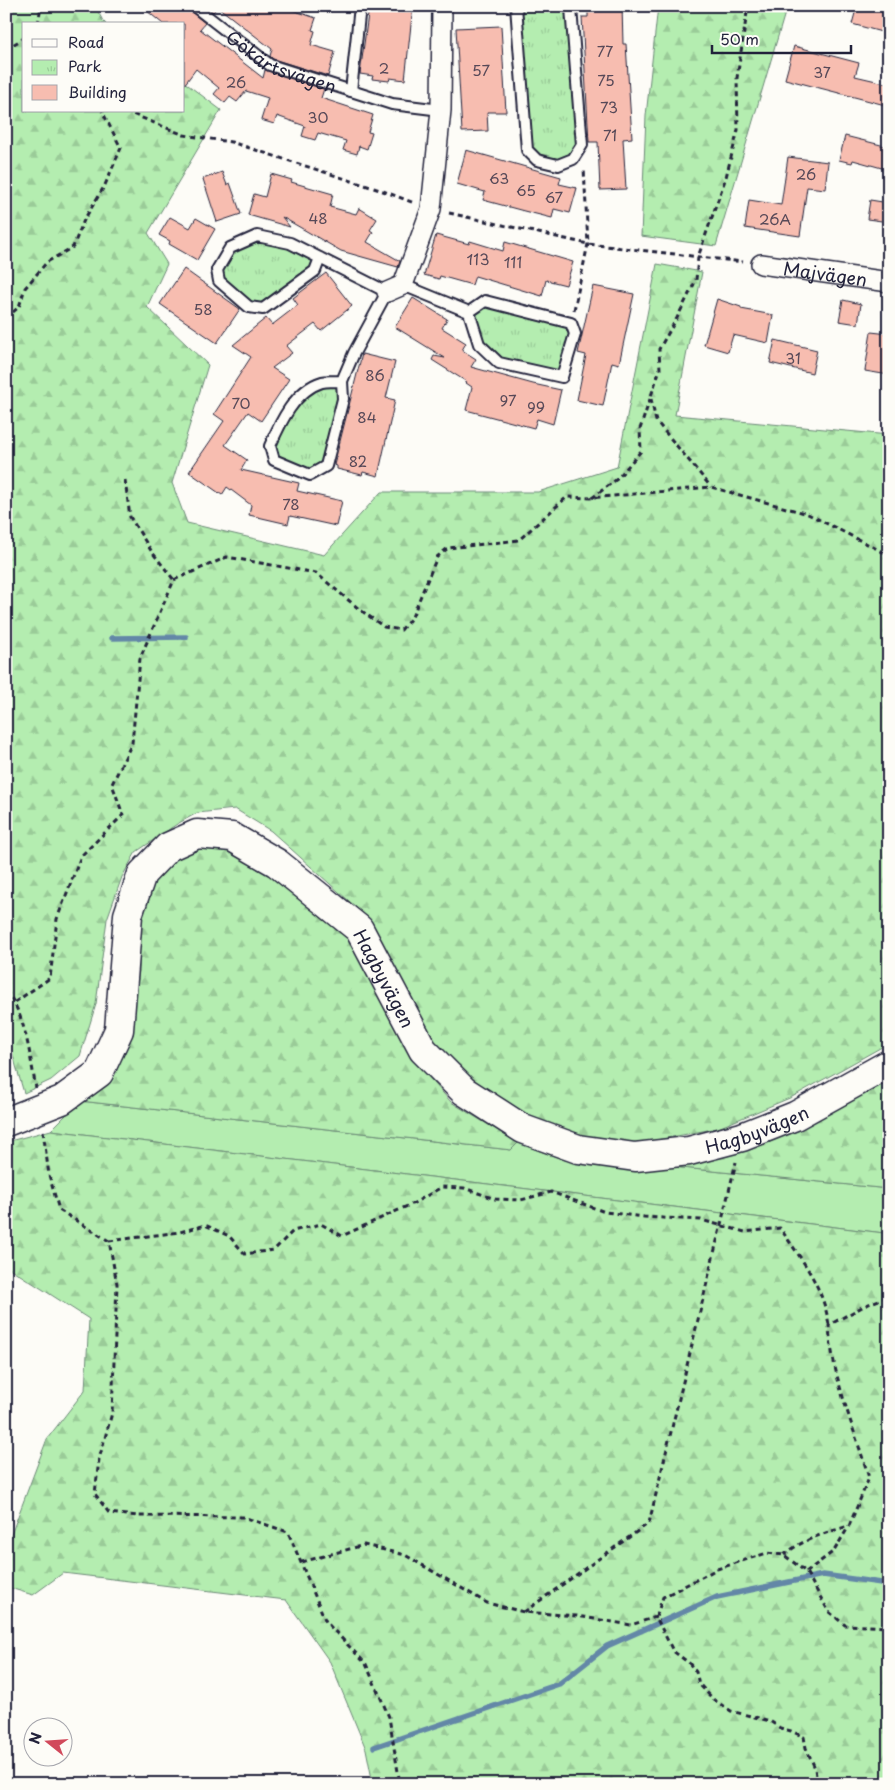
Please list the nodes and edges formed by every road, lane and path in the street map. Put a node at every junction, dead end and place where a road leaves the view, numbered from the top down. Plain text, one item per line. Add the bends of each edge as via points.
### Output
1 (41, 6) edge
2 (194, 6) edge
3 (360, 6) edge
4 (442, 6) edge
5 (516, 6) edge
6 (569, 6) edge
7 (748, 6) edge
8 (37, 22) edge
9 (22, 39) edge
10 (6, 49) edge
11 (351, 91) junction
12 (441, 110) junction
13 (103, 112) edge
14 (127, 112) edge
15 (582, 145) junction
16 (431, 209) junction
17 (588, 244) junction
18 (698, 256) junction
19 (320, 258) junction
20 (761, 264) joint
21 (889, 282) edge
22 (395, 288) junction
23 (468, 312) junction
24 (6, 318) edge
25 (571, 322) junction
26 (342, 381) junction
27 (651, 399) junction
28 (125, 480) dead end
29 (711, 487) junction
30 (591, 498) junction
31 (889, 555) edge
32 (174, 580) junction
33 (6, 991) edge
34 (15, 1002) junction
35 (889, 1064) edge
36 (40, 1108) junction
37 (6, 1122) edge
38 (742, 1137) junction
39 (109, 1241) junction
40 (889, 1296) edge
41 (830, 1325) junction
42 (849, 1526) junction
43 (784, 1556) junction
44 (302, 1562) junction
45 (806, 1572) junction
46 (524, 1612) junction
47 (656, 1617) junction
48 (889, 1627) edge
49 (400, 1784) edge
50 (817, 1784) edge

1 - 8 path
2 - 11 lane, Gökärtsvägen via 270,65
3 - 11 lane, Gökärtsvägen
4 - 12 street
5 - 15 lane via 527,150 537,160 558,165 573,159
6 - 15 lane
7 - 18 path via 737,78 738,130 726,177
9 - 10 path
11 - 12 lane, Gökärtsvägen via 392,104
12 - 16 street
13 - 24 path via 121,148 105,185 84,220 73,247 46,262 25,288 19,307
14 - 16 path via 184,135 231,142
15 - 17 path
16 - 17 path
16 - 22 street
17 - 18 path
17 - 25 path
18 - 20 path
18 - 27 path via 696,280 659,349 660,369
19 - 19 lane via 290,243 257,236 230,248 217,270 219,281 249,307 263,309 315,271
19 - 22 lane
20 - 21 street, Majvägen
22 - 23 lane
22 - 26 lane via 354,353
23 - 25 lane via 485,301
23 - 25 lane via 479,344 499,363 562,377 575,334
26 - 26 lane via 321,382 301,394 282,418 270,446 274,460 310,475 326,466 343,398
27 - 29 path via 656,421
27 - 30 path via 640,429 641,451 617,479
28 - 32 path via 130,517
29 - 30 path
29 - 31 path via 808,514
30 - 32 path via 568,497 519,540 448,548 437,557 412,617 401,630 384,627 316,573 227,557
32 - 34 path via 140,658 132,743 112,784 123,814 81,856 57,919 50,978
33 - 34 path
34 - 36 path
35 - 38 street, Hagbyvägen via 795,1116
36 - 37 street, Hagbyvägen
36 - 38 street, Hagbyvägen via 62,1100 99,1073 119,1030 128,915 142,874 168,847 197,834 232,837 277,863 359,929 423,1050 464,1091 523,1129 578,1149 635,1157 689,1151
36 - 39 path via 49,1175 59,1210
38 - 46 path via 649,1523
39 - 41 path via 180,1232 205,1225 229,1236 245,1254 274,1250 293,1231 321,1224 342,1236 414,1203 442,1186 464,1188 494,1199 521,1200 551,1192 605,1212 701,1220 746,1232 780,1228 815,1280
39 - 44 path via 117,1284 112,1413 99,1459 95,1494 109,1513 243,1517 288,1532
40 - 41 path
41 - 42 path via 830,1346 869,1478
42 - 43 path via 797,1544
42 - 45 path via 834,1551
43 - 45 path
43 - 47 path via 767,1552 717,1569 662,1597
44 - 46 path via 364,1545 405,1555 487,1603
44 - 49 path via 326,1622 366,1664 389,1718
45 - 48 path via 829,1612 845,1625
46 - 47 path via 631,1625
47 - 50 path via 673,1651 689,1663 699,1684 714,1700 731,1711 770,1721 804,1737

